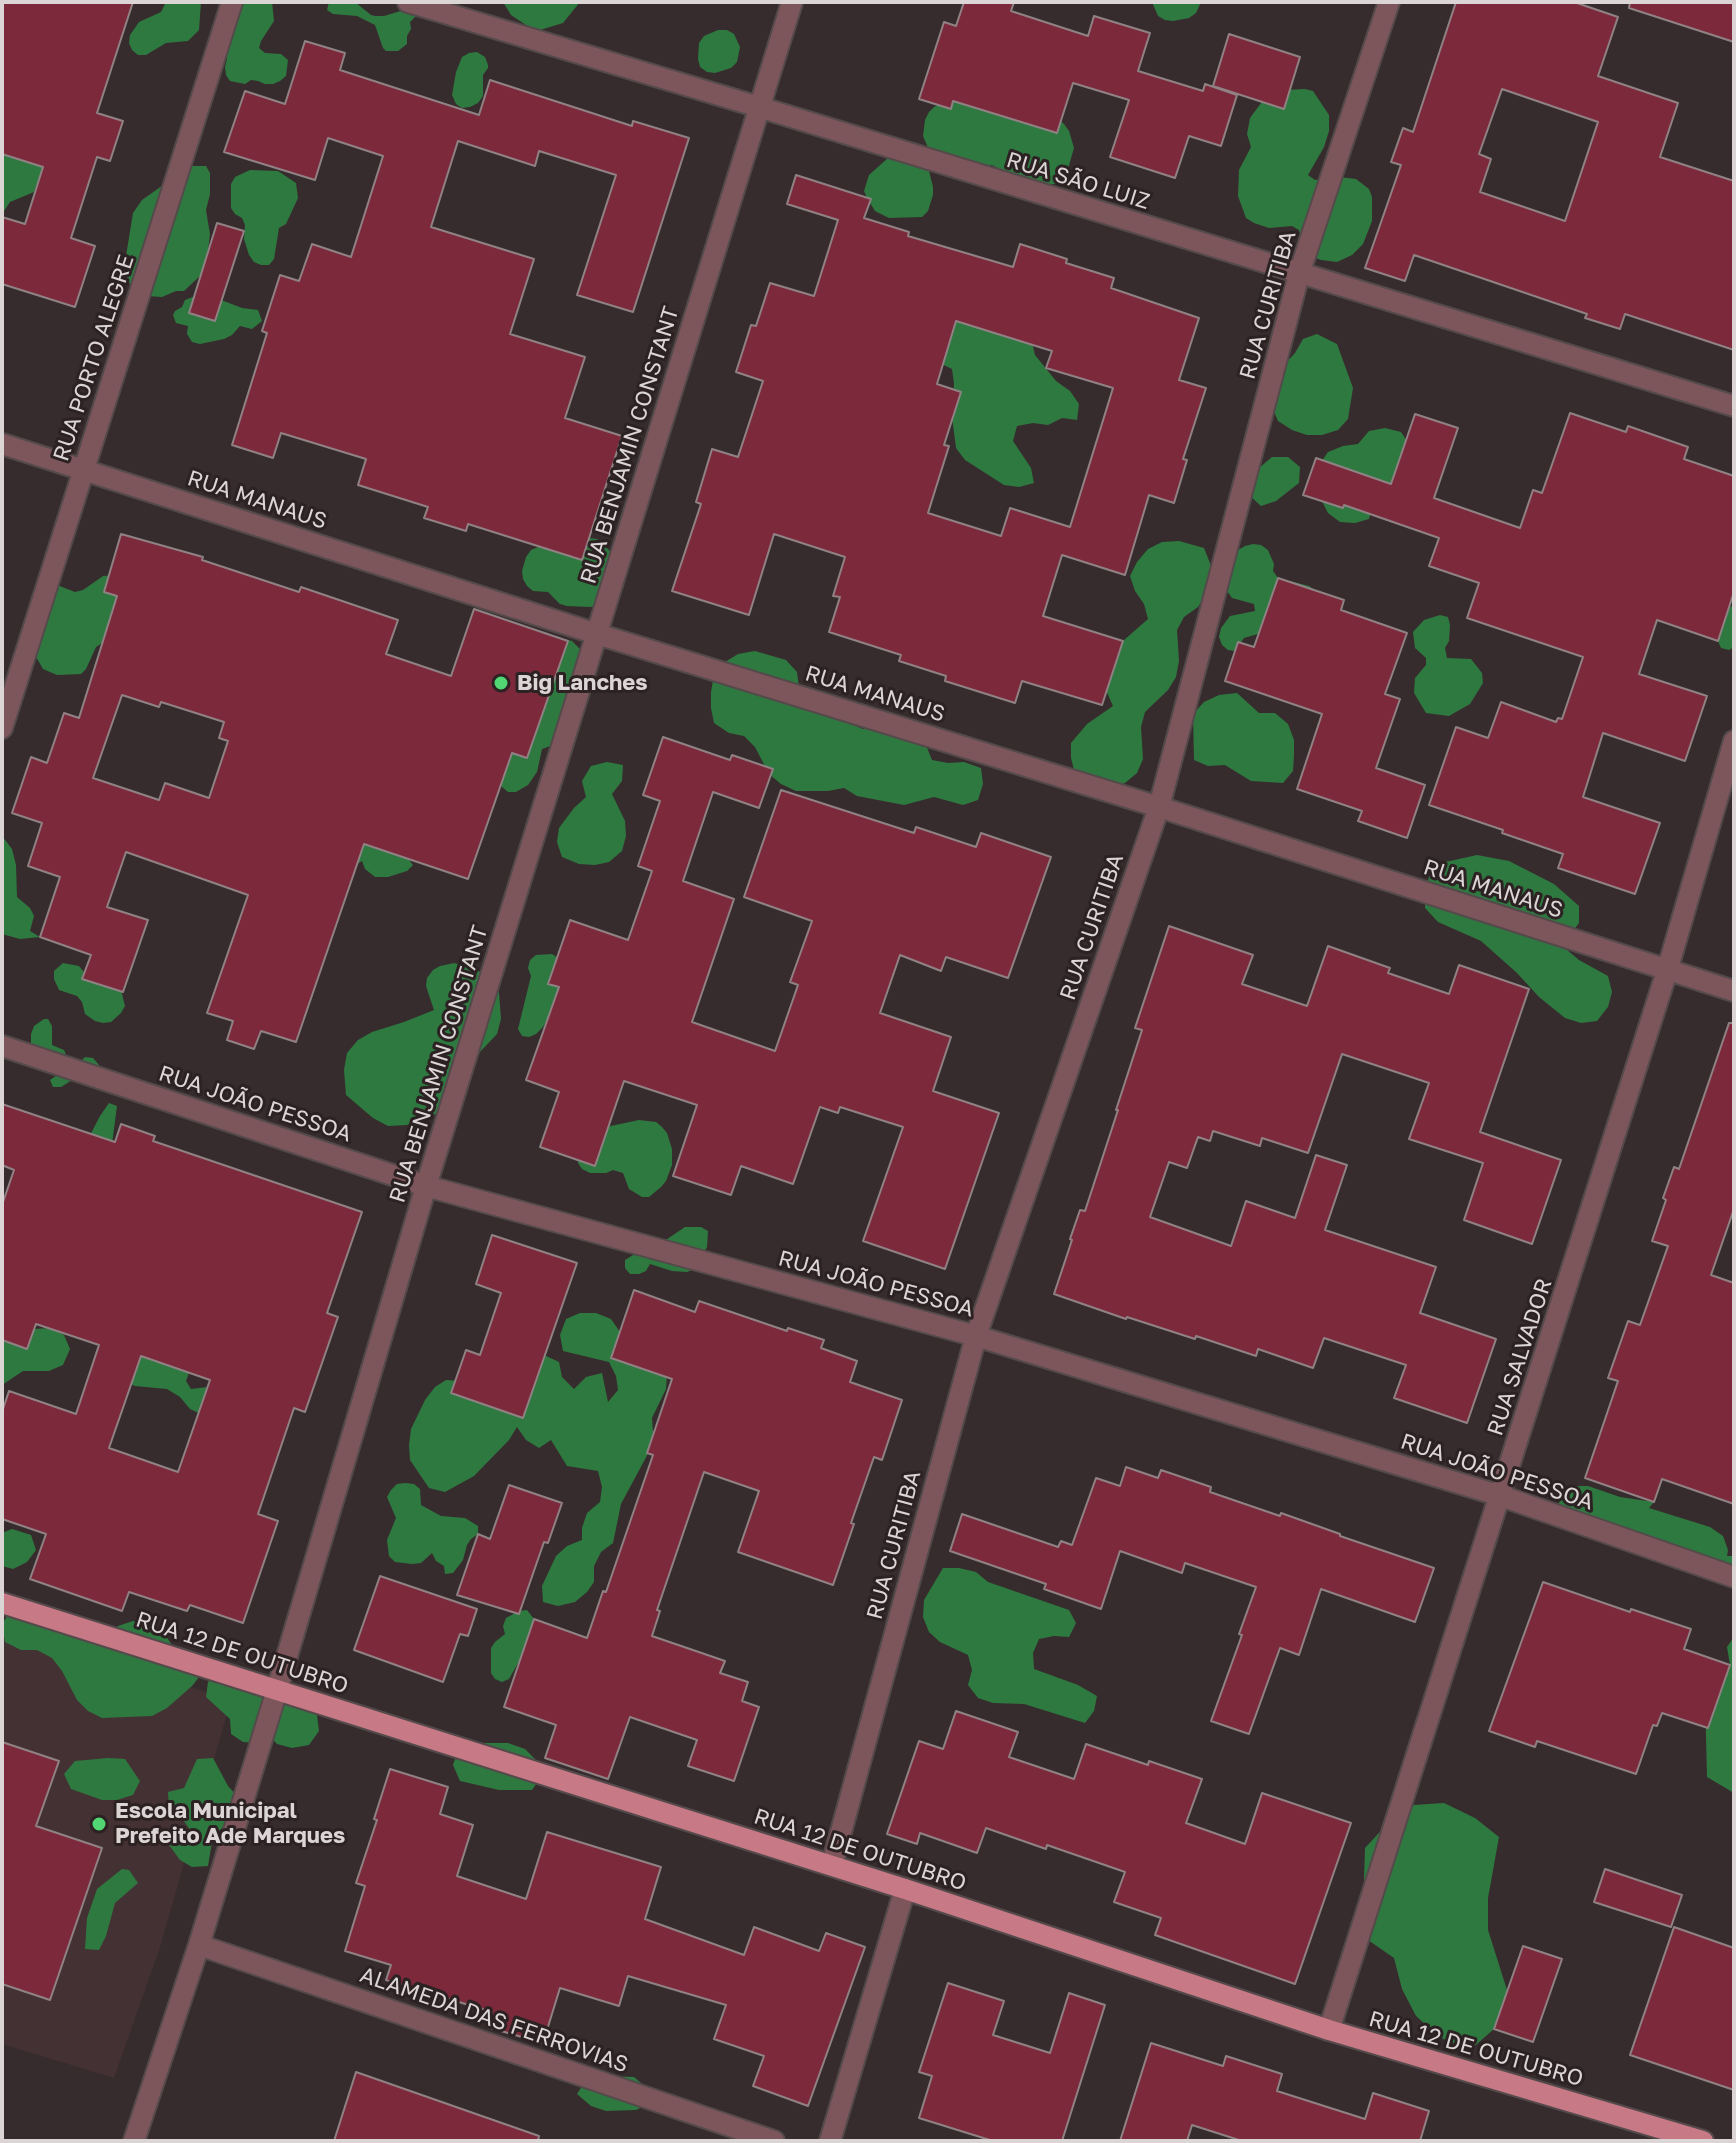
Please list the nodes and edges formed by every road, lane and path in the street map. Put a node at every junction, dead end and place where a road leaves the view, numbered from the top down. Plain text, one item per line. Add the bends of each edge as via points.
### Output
1 (232, 2) edge
2 (408, 2) edge
3 (792, 2) edge
4 (1389, 2) edge
5 (759, 107) junction
6 (1299, 274) junction
7 (1734, 406) edge
8 (2, 444) edge
9 (84, 469) junction
10 (597, 634) junction
11 (2, 728) edge
12 (1734, 741) edge
13 (1159, 807) junction
14 (1667, 971) junction
15 (1734, 991) edge
16 (2, 1046) edge
17 (426, 1186) junction
18 (976, 1336) junction
19 (1501, 1496) junction
20 (1734, 1577) edge
21 (2, 1603) edge
22 (277, 1690) junction
23 (832, 1865) junction
24 (905, 1889) junction
25 (199, 1945) junction
26 (1329, 2030) junction
27 (134, 2141) edge
28 (774, 2141) edge
29 (830, 2141) edge
30 (1703, 2141) edge

1 - 9 street, RUA PORTO ALEGRE
2 - 5 street, RUA SÃO LUIZ
3 - 5 street, RUA BENJAMIN CONSTANT
4 - 6 street, RUA CURITIBA
5 - 6 street, RUA SÃO LUIZ
5 - 10 street, RUA BENJAMIN CONSTANT
6 - 7 street, RUA SÃO LUIZ
6 - 13 street, RUA CURITIBA
8 - 9 street, RUA MANAUS
9 - 10 street, RUA MANAUS
9 - 11 street, RUA PORTO ALEGRE
10 - 13 street, RUA MANAUS
10 - 17 street, RUA BENJAMIN CONSTANT
12 - 14 street, RUA SALVADOR
13 - 14 street, RUA MANAUS
13 - 18 street, RUA CURITIBA
14 - 15 street, RUA MANAUS
14 - 19 street, RUA SALVADOR
16 - 17 street, RUA JOÃO PESSOA
17 - 18 street, RUA JOÃO PESSOA
17 - 22 street, RUA BENJAMIN CONSTANT
18 - 19 street, RUA JOÃO PESSOA
18 - 23 street, RUA CURITIBA
19 - 20 street, RUA JOÃO PESSOA
19 - 26 street, RUA SALVADOR
21 - 22 main road, RUA 12 DE OUTUBRO
22 - 23 main road, RUA 12 DE OUTUBRO
22 - 25 street, RUA BENJAMIN CONSTANT
23 - 24 main road, RUA 12 DE OUTUBRO
24 - 26 main road, RUA 12 DE OUTUBRO
24 - 29 street
25 - 27 street, RUA BENJAMIN CONSTANT
25 - 28 street, ALAMEDA DAS FERROVIAS
26 - 30 main road, RUA 12 DE OUTUBRO

